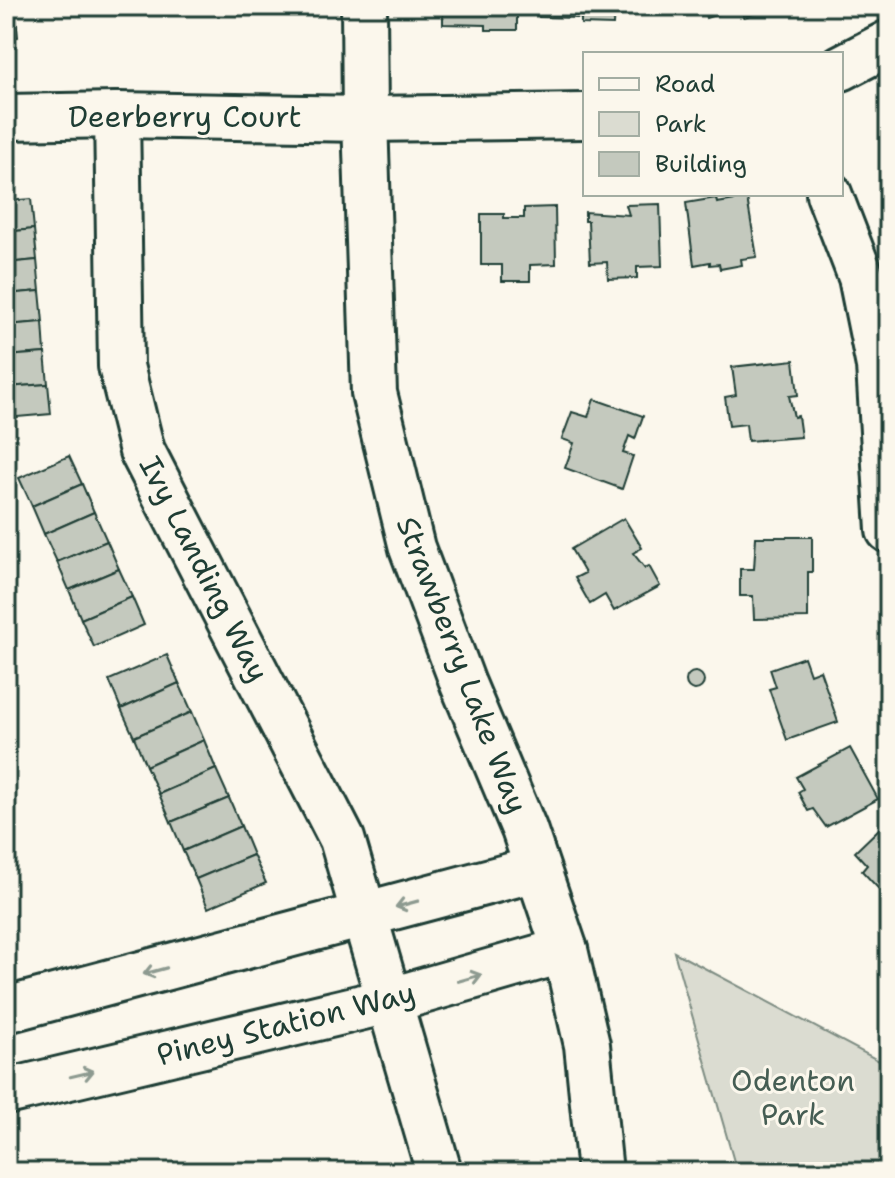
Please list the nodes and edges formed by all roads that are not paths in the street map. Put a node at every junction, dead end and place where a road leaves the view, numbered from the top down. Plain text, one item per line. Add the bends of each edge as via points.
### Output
1 (364, 6) edge
2 (889, 43) edge
3 (843, 67) edge
4 (117, 115) junction
5 (583, 116) edge
6 (6, 117) edge
7 (365, 119) junction
8 (830, 196) edge
9 (889, 507) edge
10 (536, 869) junction
11 (364, 916) junction
12 (565, 950) junction
13 (388, 1001) junction
14 (6, 1010) edge
15 (6, 1092) edge
16 (439, 1172) edge
17 (600, 1172) edge

1 - 7 street, Strawberry Lake Way
2 - 3 street
4 - 6 street, Deerberry Court
4 - 7 street, Deerberry Court
4 - 11 street, Ivy Landing Way via 121,366 142,451 342,839
5 - 7 street, Deerberry Court
7 - 10 street, Strawberry Lake Way via 374,393 412,548
8 - 9 street via 861,277 879,366
10 -> 11 street
10 - 12 street, Strawberry Lake Way
11 - 13 street, Ivy Landing Way
11 -> 14 street
13 -> 12 street, Piney Station Way
12 - 17 street, Strawberry Lake Way via 587,1045
15 -> 13 street, Piney Station Way
13 - 16 street, Ivy Landing Way

